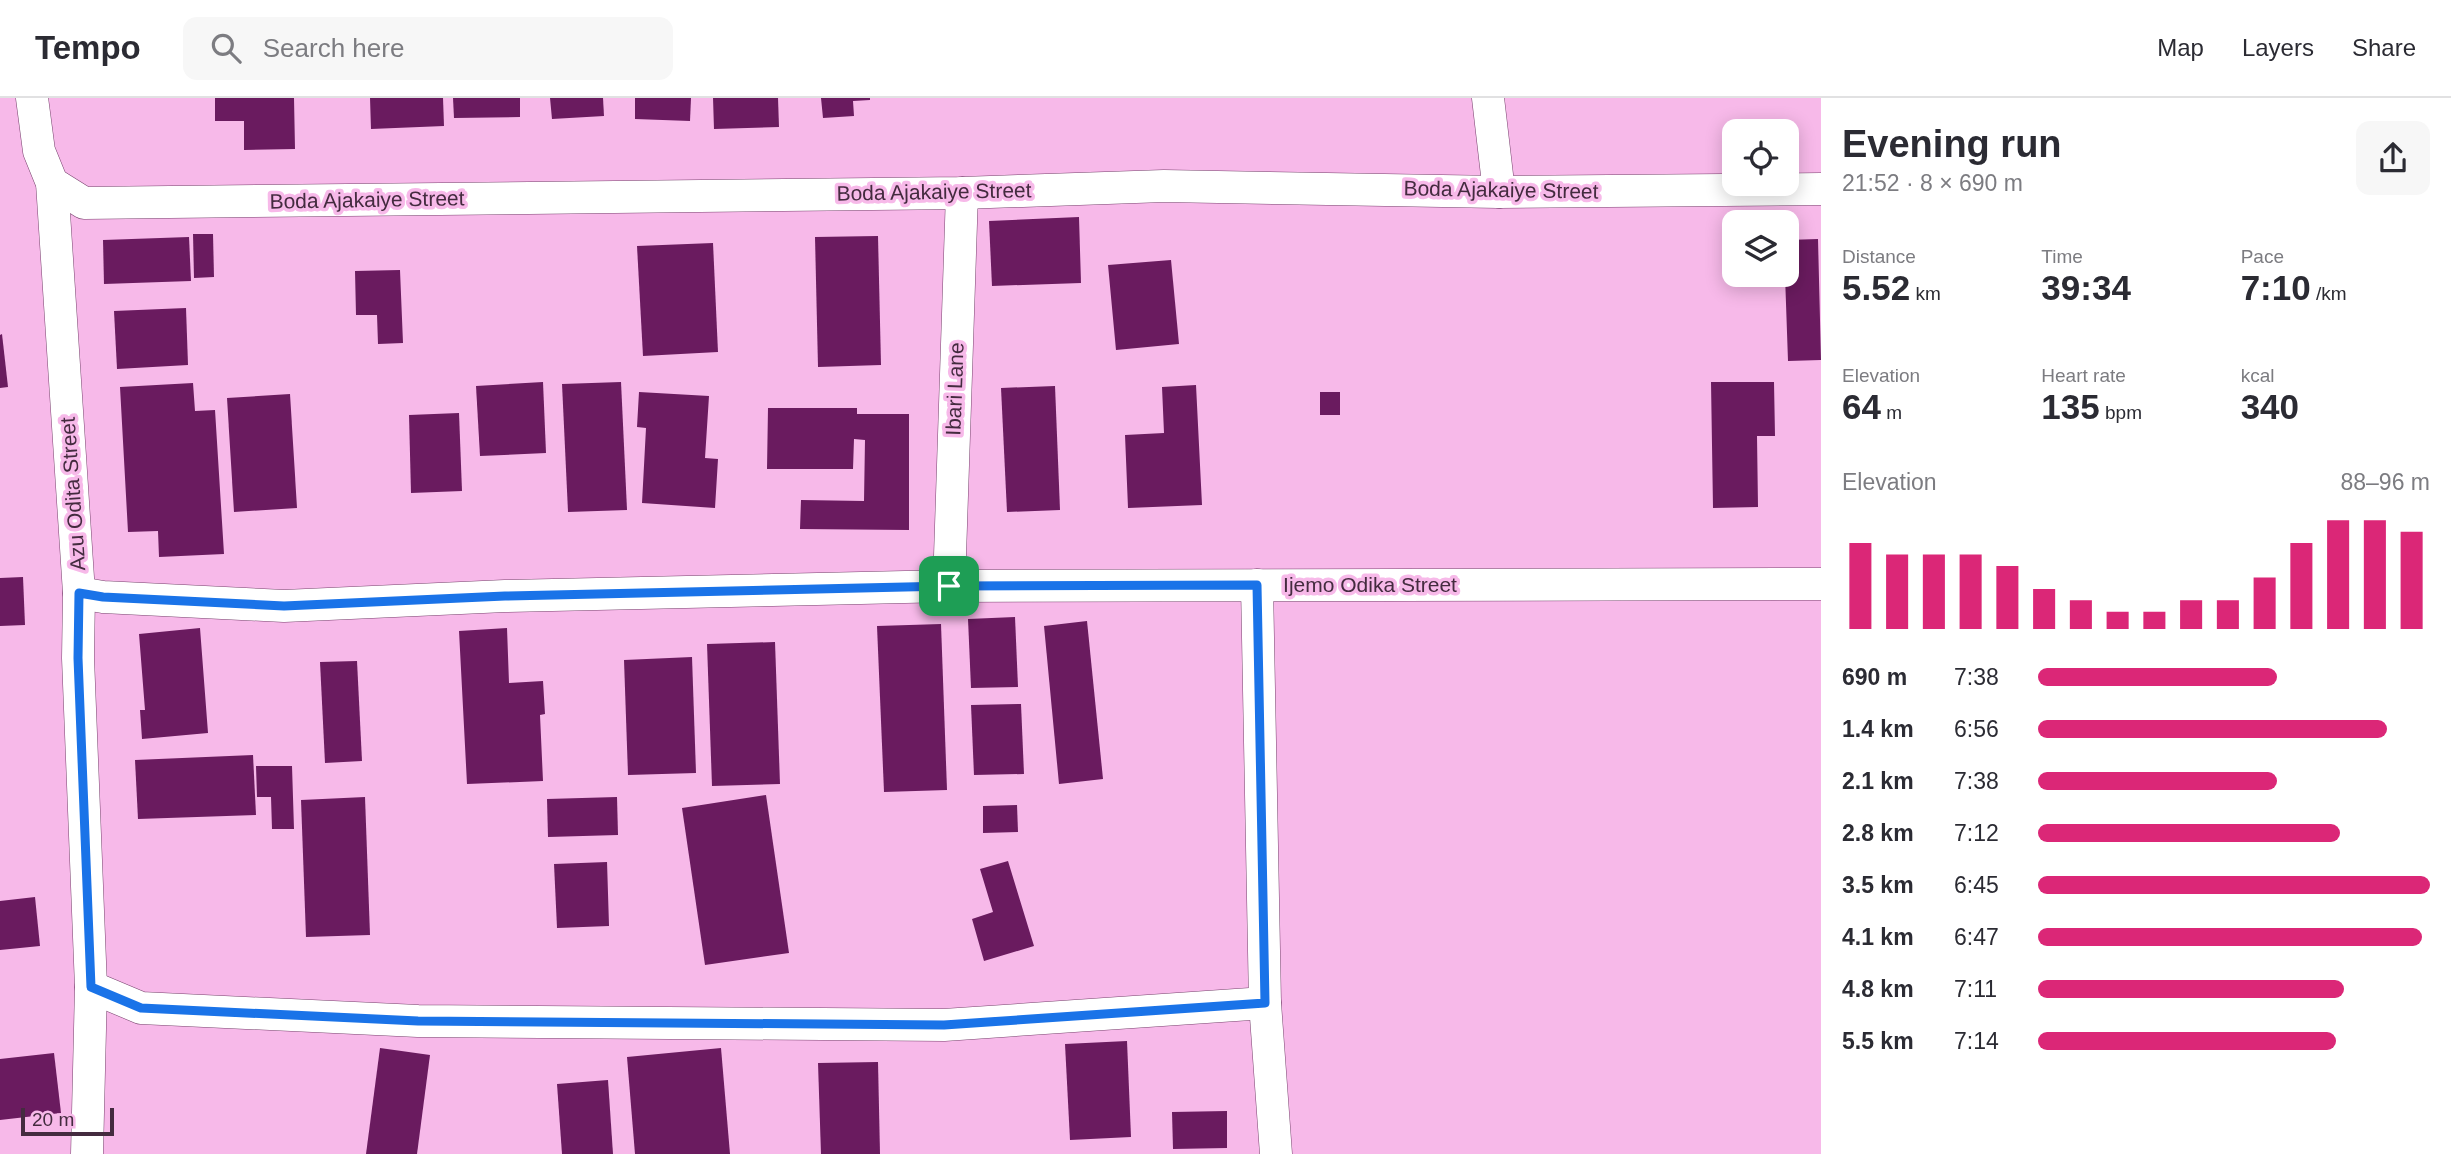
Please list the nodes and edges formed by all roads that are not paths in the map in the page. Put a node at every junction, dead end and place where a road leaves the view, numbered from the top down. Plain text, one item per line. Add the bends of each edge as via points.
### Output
1 (32, 98) edge
2 (1488, 98) edge
3 (52, 183) junction
4 (1821, 189) edge
5 (962, 192) junction
6 (1499, 192) junction
7 (1821, 584) edge
8 (1257, 585) junction
9 (949, 586) junction
10 (79, 593) junction
11 (91, 987) junction
12 (1265, 1003) junction
13 (87, 1149) edge
14 (1276, 1154) edge

1 - 3 street, Azu Odita Street via 39,151
2 - 6 street
3 - 5 street, Boda Ajakaiye Street via 84,203
3 - 10 street, Azu Odita Street
4 - 6 street, Boda Ajakaiye Street
5 - 6 street, Boda Ajakaiye Street via 1164,186
5 - 9 street, Ibari Lane
7 - 8 street, Ijemo Odika Street
8 - 9 street, Ijemo Odika Street
8 - 12 street
9 - 10 street, Ijemo Odika Street via 284,606
10 - 11 street, Azu Odita Street
11 - 12 street via 141,1008 418,1021 944,1025
11 - 13 street, Azu Odita Street
12 - 14 street

